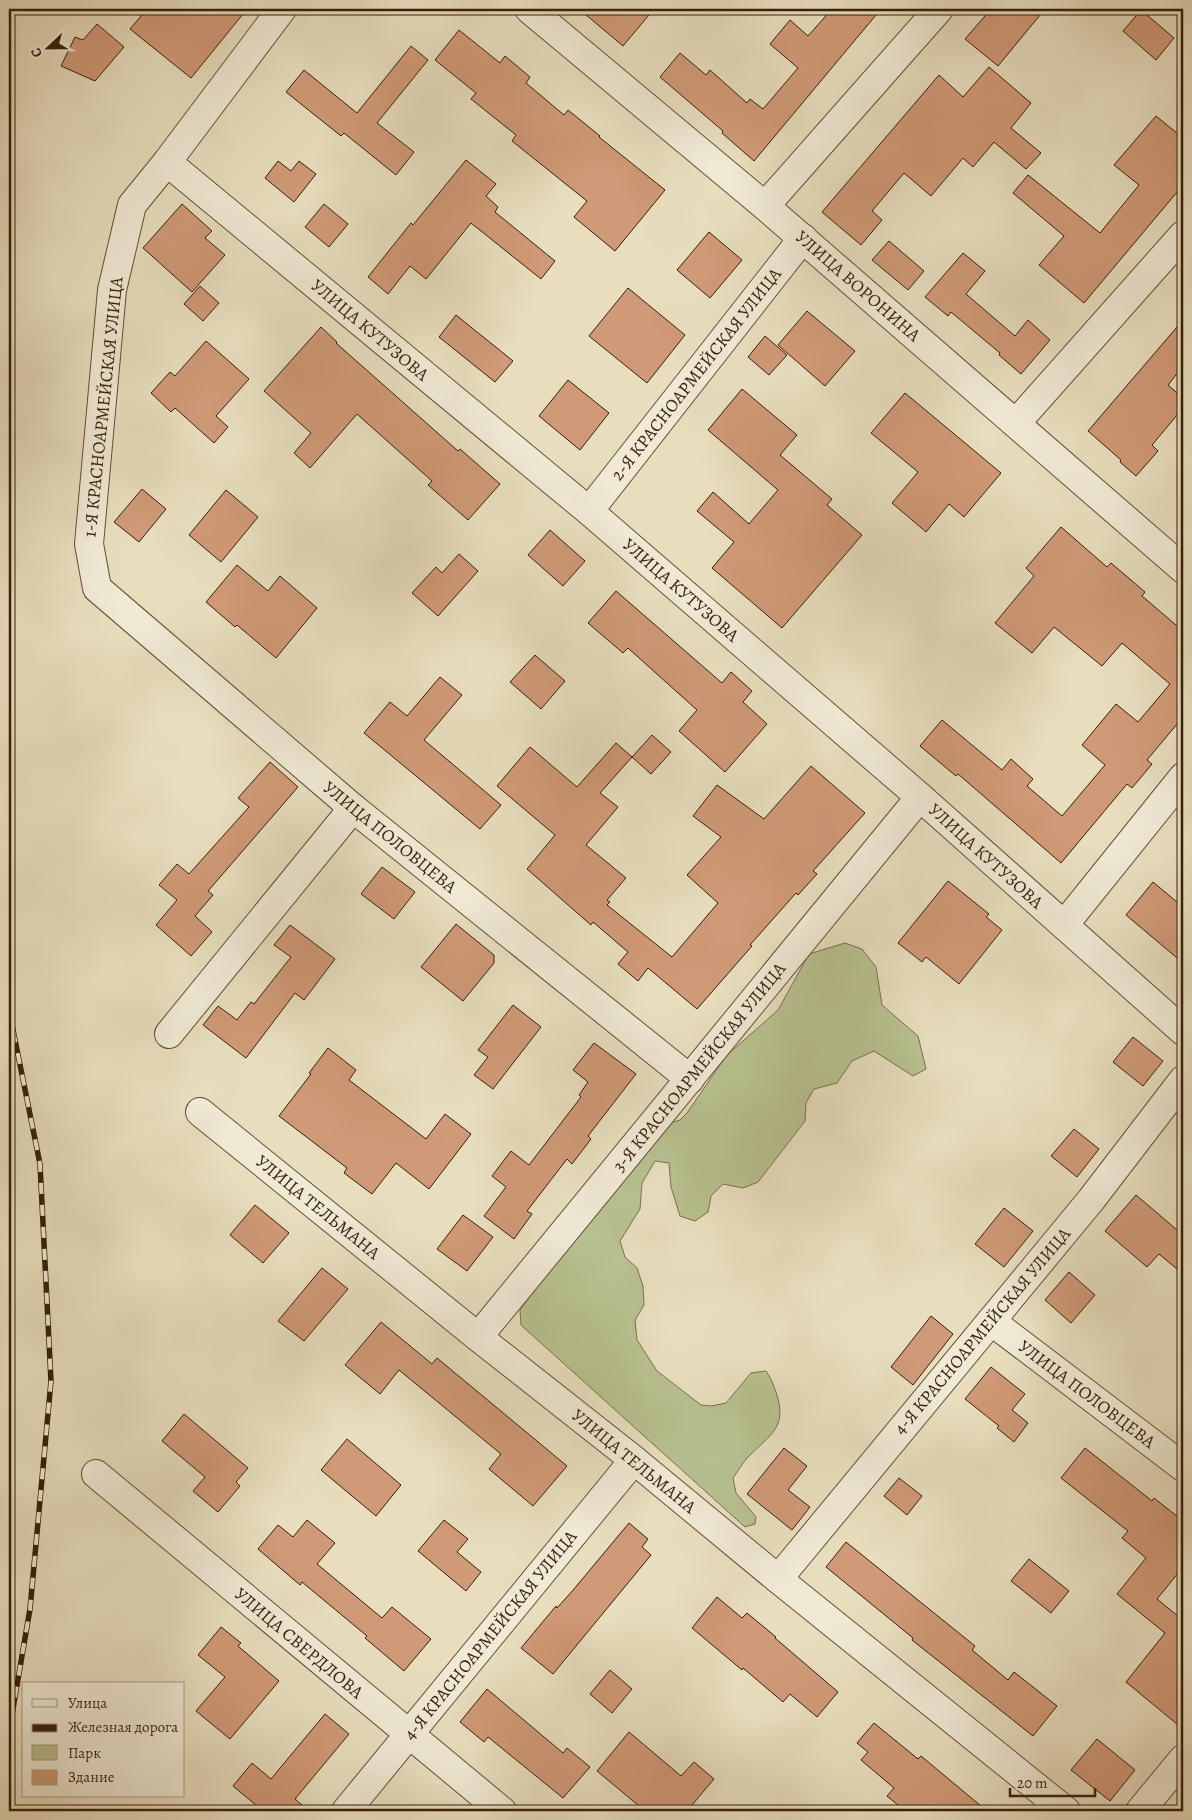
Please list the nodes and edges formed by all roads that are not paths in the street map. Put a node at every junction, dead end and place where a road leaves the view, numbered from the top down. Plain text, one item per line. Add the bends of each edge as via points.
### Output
1 (282, 9) edge
2 (529, 9) edge
3 (939, 9) edge
4 (167, 162) junction
5 (765, 206) junction
6 (1183, 235) edge
7 (803, 238) junction
8 (1016, 422) junction
9 (589, 511) junction
10 (1183, 568) edge
11 (97, 588) joint
12 (1183, 777) edge
13 (920, 798) junction
14 (353, 808) junction
15 (1064, 925) junction
16 (1183, 1031) edge
17 (169, 1034) dead end
18 (690, 1079) junction
19 (1183, 1080) edge
20 (200, 1112) dead end
21 (991, 1321) junction
22 (478, 1337) junction
23 (634, 1460) junction
24 (1183, 1467) edge
25 (96, 1474) dead end
26 (778, 1579) junction
27 (408, 1734) junction
28 (1183, 1759) edge
29 (346, 1811) edge
30 (502, 1811) edge
31 (1066, 1811) edge
32 (1140, 1811) edge

1 - 4 street, 1-Я КРАСНОАРМЕЙСКАЯ УЛИЦА
2 - 5 street, УЛИЦА ВОРОНИНА
3 - 5 street
4 - 9 street, УЛИЦА КУТУЗОВА
4 - 11 street, 1-Я КРАСНОАРМЕЙСКАЯ УЛИЦА via 132,205 112,290 89,544
5 - 7 street, УЛИЦА ВОРОНИНА
6 - 8 street
7 - 8 street, УЛИЦА ВОРОНИНА
7 - 9 street, 2-Я КРАСНОАРМЕЙСКАЯ УЛИЦА
8 - 10 street, УЛИЦА ВОРОНИНА
9 - 13 street, УЛИЦА КУТУЗОВА
11 - 14 street, УЛИЦА ПОЛОВЦЕВА
12 - 15 street
13 - 15 street, УЛИЦА КУТУЗОВА
13 - 18 street, 3-Я КРАСНОАРМЕЙСКАЯ УЛИЦА
14 - 17 street
14 - 18 street, УЛИЦА ПОЛОВЦЕВА
15 - 16 street, УЛИЦА КУТУЗОВА
18 - 22 street, 3-Я КРАСНОАРМЕЙСКАЯ УЛИЦА
19 - 21 street, 4-Я КРАСНОАРМЕЙСКАЯ УЛИЦА via 1091,1200
20 - 22 street, УЛИЦА ТЕЛЬМАНА
21 - 24 street, УЛИЦА ПОЛОВЦЕВА
21 - 26 street, 4-Я КРАСНОАРМЕЙСКАЯ УЛИЦА
22 - 23 street, УЛИЦА ТЕЛЬМАНА
23 - 26 street, УЛИЦА ТЕЛЬМАНА
23 - 27 street, 4-Я КРАСНОАРМЕЙСКАЯ УЛИЦА
25 - 27 street, УЛИЦА СВЕРДЛОВА
26 - 31 street, УЛИЦА ТЕЛЬМАНА
27 - 29 street, 4-Я КРАСНОАРМЕЙСКАЯ УЛИЦА
27 - 30 street, УЛИЦА СВЕРДЛОВА
28 - 32 street

